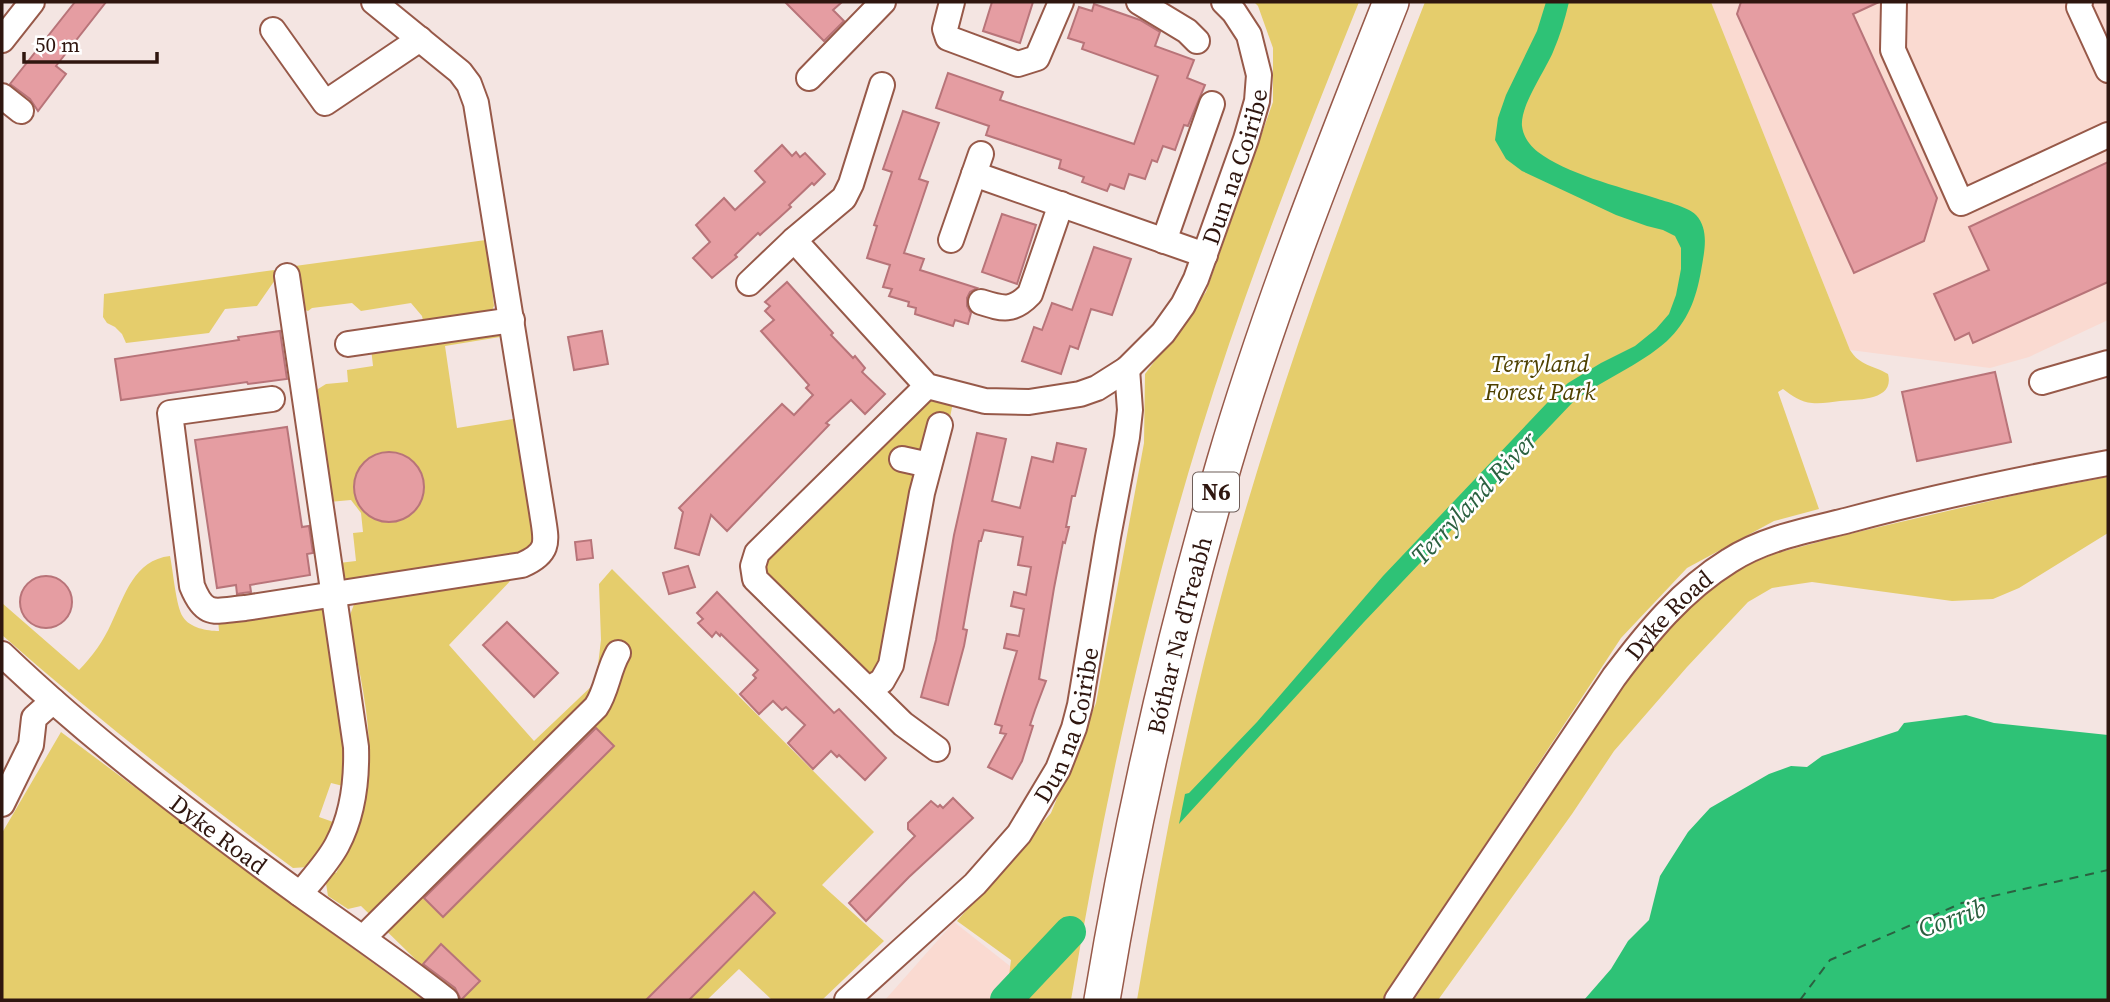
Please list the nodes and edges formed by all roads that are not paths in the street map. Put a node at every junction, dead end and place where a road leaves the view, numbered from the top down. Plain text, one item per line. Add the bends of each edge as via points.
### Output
1 (32, 2) edge
2 (374, 2) edge
3 (883, 2) edge
4 (952, 2) edge
5 (1061, 2) edge
6 (1139, 2) edge
7 (1224, 2) edge
8 (1391, 2) edge
9 (1894, 2) edge
10 (2079, 4) edge
11 (274, 30) dead end
12 (421, 39) junction
13 (2, 40) edge
14 (1197, 41) dead end
15 (2108, 70) edge
16 (810, 78) dead end
17 (882, 85) dead end
18 (1212, 104) dead end
19 (2108, 135) edge
20 (1061, 204) junction
21 (794, 240) junction
22 (951, 240) dead end
23 (1164, 241) junction
24 (1205, 255) junction
25 (287, 276) dead end
26 (749, 283) dead end
27 (981, 302) dead end
28 (512, 320) junction
29 (348, 344) dead end
30 (2108, 363) edge
31 (1127, 369) junction
32 (2042, 382) dead end
33 (927, 386) junction
34 (287, 397) junction
35 (940, 425) dead end
36 (902, 459) dead end
37 (2108, 463) edge
38 (929, 465) junction
39 (334, 594) junction
40 (618, 653) dead end
41 (2, 654) edge
42 (869, 690) junction
43 (53, 701) junction
44 (932, 738) dead end
45 (2, 804) edge
46 (300, 894) junction
47 (363, 938) junction
48 (446, 1000) edge
49 (846, 1000) edge
50 (1102, 1000) edge
51 (1397, 1000) edge

1 - 13 street
2 - 12 street
3 - 16 street
4 - 5 street via 948,38 1018,64 1037,58
6 - 14 street
7 - 24 street, Dun na Coiribe via 1249,35 1259,88
8 - 50 highway, Bóthar Na dTreabh / N6 via 1296,250 1225,462 1155,727
9 - 19 street via 1893,50 1961,203
10 - 15 street
11 - 12 street via 324,103
12 - 28 street via 460,72 476,103
17 - 21 street via 844,198
18 - 23 street, Dun na Coiribe
20 - 22 street, Dun na Coiribe via 978,164
20 - 23 street, Dun na Coiribe
20 - 27 street via 1030,294 1010,308
21 - 26 street
21 - 33 street
23 - 24 street, Dun na Coiribe
24 - 31 street, Dun na Coiribe via 1184,305
25 - 34 street
28 - 29 street
28 - 39 street via 544,550 522,565
30 - 32 street
31 - 33 street, Dun na Coiribe via 1080,394 1029,402 985,401
31 - 49 street, Dun na Coiribe via 1127,437 1080,705 1058,769 1019,834 975,884
33 - 42 street via 757,553 753,566 755,579
34 - 39 street
34 - 39 street via 170,413 192,586 198,602 216,611
35 - 38 street
36 - 38 street
37 - 51 street, Dyke Road via 1951,495 1788,536 1731,559 1705,578 1654,627 1614,677
38 - 42 street via 891,665
39 - 46 street via 357,769 337,845
40 - 47 street via 596,707
41 - 43 street, Dyke Road
42 - 44 street via 903,724
43 - 45 street via 34,718 31,745
43 - 46 street, Dyke Road
46 - 47 street, Dyke Road
47 - 48 street, Dyke Road

